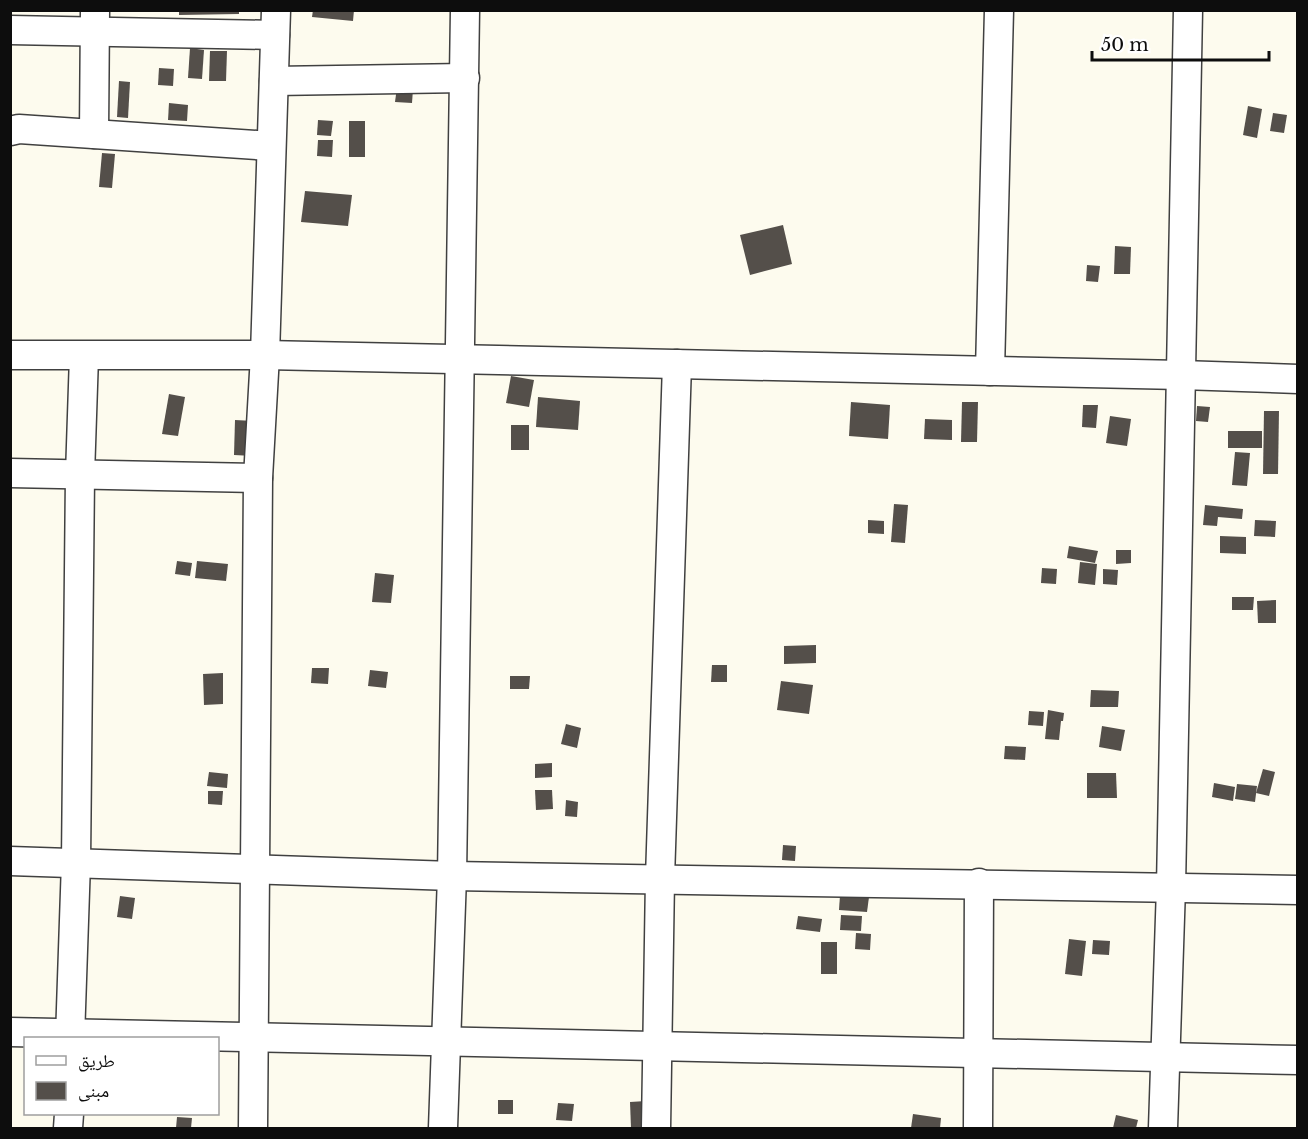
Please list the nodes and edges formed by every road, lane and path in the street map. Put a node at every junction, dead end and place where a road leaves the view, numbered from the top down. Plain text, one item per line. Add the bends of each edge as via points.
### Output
1 (465, 10) edge
2 (999, 10) edge
3 (1188, 10) edge
4 (95, 21) edge
5 (275, 23) edge
6 (10, 30) edge
7 (465, 78) junction
8 (274, 81) junction
9 (10, 131) edge
10 (94, 134) junction
11 (271, 146) junction
12 (10, 355) edge
13 (265, 355) junction
14 (84, 356) junction
15 (461, 360) junction
16 (677, 364) junction
17 (990, 371) junction
18 (1181, 375) junction
19 (1298, 380) edge
20 (10, 472) edge
21 (80, 475) junction
22 (258, 478) junction
23 (10, 861) edge
24 (76, 862) junction
25 (255, 869) junction
26 (452, 876) junction
27 (660, 878) junction
28 (979, 883) junction
29 (1170, 887) junction
30 (1298, 890) edge
31 (10, 1032) edge
32 (70, 1036) edge
33 (162, 1037) edge
34 (219, 1038) edge
35 (253, 1038) junction
36 (446, 1042) junction
37 (657, 1047) junction
38 (979, 1054) junction
39 (1165, 1058) junction
40 (1298, 1060) edge
41 (253, 1128) edge
42 (443, 1128) edge
43 (656, 1128) edge
44 (978, 1128) edge
45 (1163, 1128) edge

1 - 7 street
2 - 17 street
3 - 18 street
4 - 5 street
4 - 6 street
4 - 10 street
5 - 8 street
7 - 8 street
7 - 15 street
8 - 11 street
9 - 10 street
10 - 11 street
11 - 13 street
12 - 14 street
13 - 14 street
13 - 15 street
13 - 22 street
14 - 21 street
15 - 16 street
15 - 26 street
16 - 17 street
16 - 27 street
17 - 18 street
18 - 19 street
18 - 29 street
20 - 21 street
21 - 22 street
21 - 24 street
22 - 25 street
23 - 24 street
24 - 25 street
24 - 32 street
25 - 26 street
25 - 35 street
26 - 27 street
26 - 36 street
27 - 28 street
27 - 37 street
28 - 29 street
28 - 38 street
29 - 30 street
29 - 39 street
31 - 32 street
32 - 33 street
34 - 35 street
35 - 36 street
35 - 41 street
36 - 37 street
36 - 42 street
37 - 38 street
37 - 43 street
38 - 39 street
38 - 44 street
39 - 40 street
39 - 45 street

